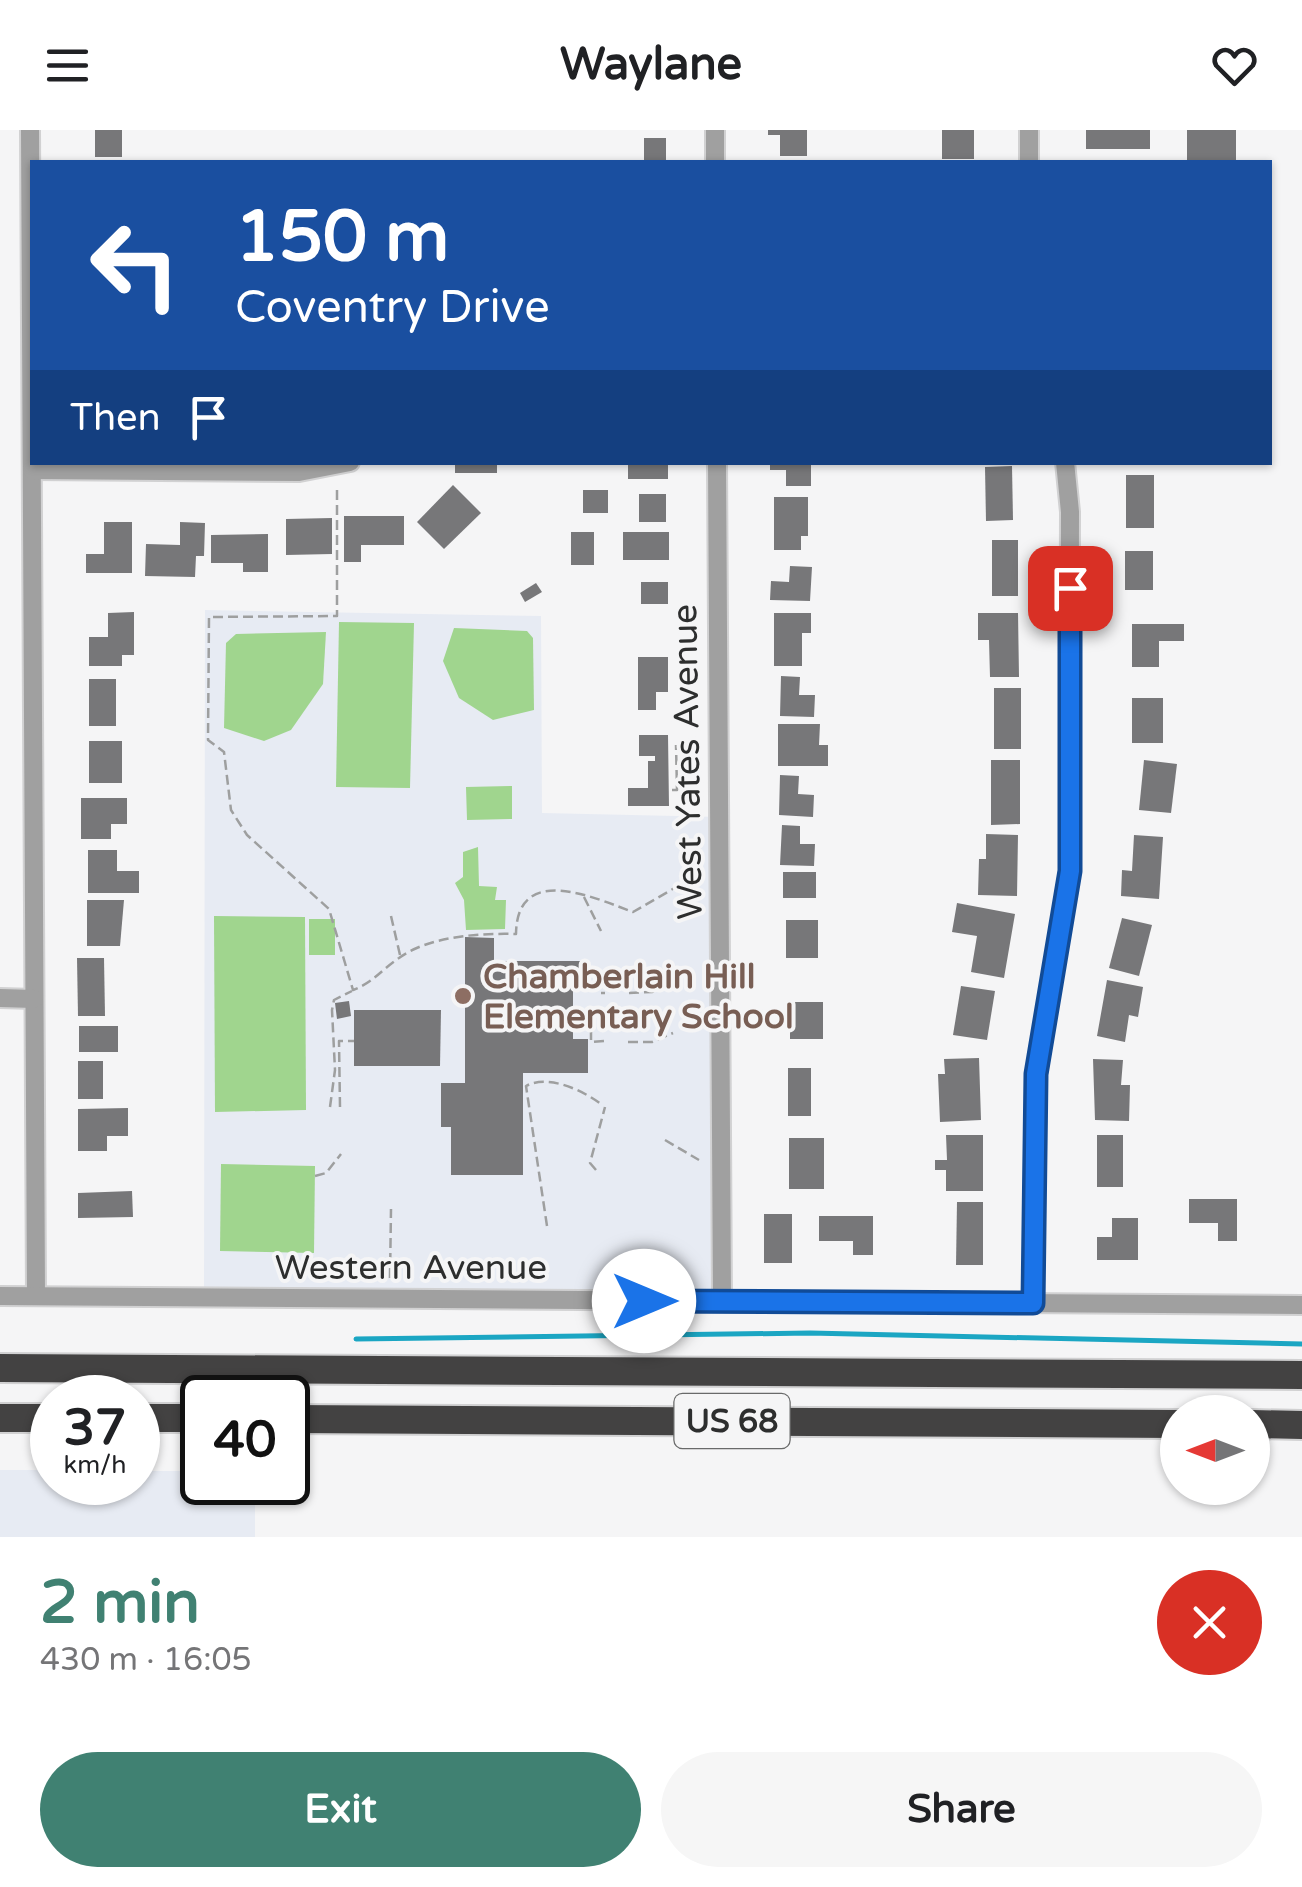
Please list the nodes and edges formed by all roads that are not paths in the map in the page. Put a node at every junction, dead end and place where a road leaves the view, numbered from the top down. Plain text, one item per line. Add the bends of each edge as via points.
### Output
1 (30, 130) edge
2 (715, 130) edge
3 (1029, 130) edge
4 (30, 160) edge
5 (716, 160) edge
6 (1029, 160) edge
7 (32, 465) edge
8 (335, 465) edge
9 (717, 465) edge
10 (1065, 465) edge
11 (32, 470) junction
12 (0, 998) edge
13 (34, 999) junction
14 (0, 1296) edge
15 (36, 1296) junction
16 (722, 1301) junction
17 (1033, 1303) junction
18 (1302, 1304) edge
19 (0, 1368) edge
20 (1302, 1375) edge
21 (180, 1379) edge
22 (310, 1384) edge
23 (0, 1418) edge
24 (30, 1418) edge
25 (310, 1419) edge
26 (1160, 1424) edge
27 (1270, 1424) edge
28 (1302, 1424) edge

1 - 4 street
2 - 5 street
3 - 6 street
7 - 11 street
8 - 11 street via 299,472
9 - 16 street, West Yates Avenue
10 - 17 street via 1070,871 1036,1074
11 - 13 street
12 - 13 street
13 - 15 street
14 - 15 street, Western Avenue
15 - 16 street, Western Avenue
16 - 17 street, Western Avenue
17 - 18 street, Western Avenue
19 - 21 highway, US 68
20 - 22 highway, US 68
23 - 24 highway
25 - 26 highway, US 68
27 - 28 highway

